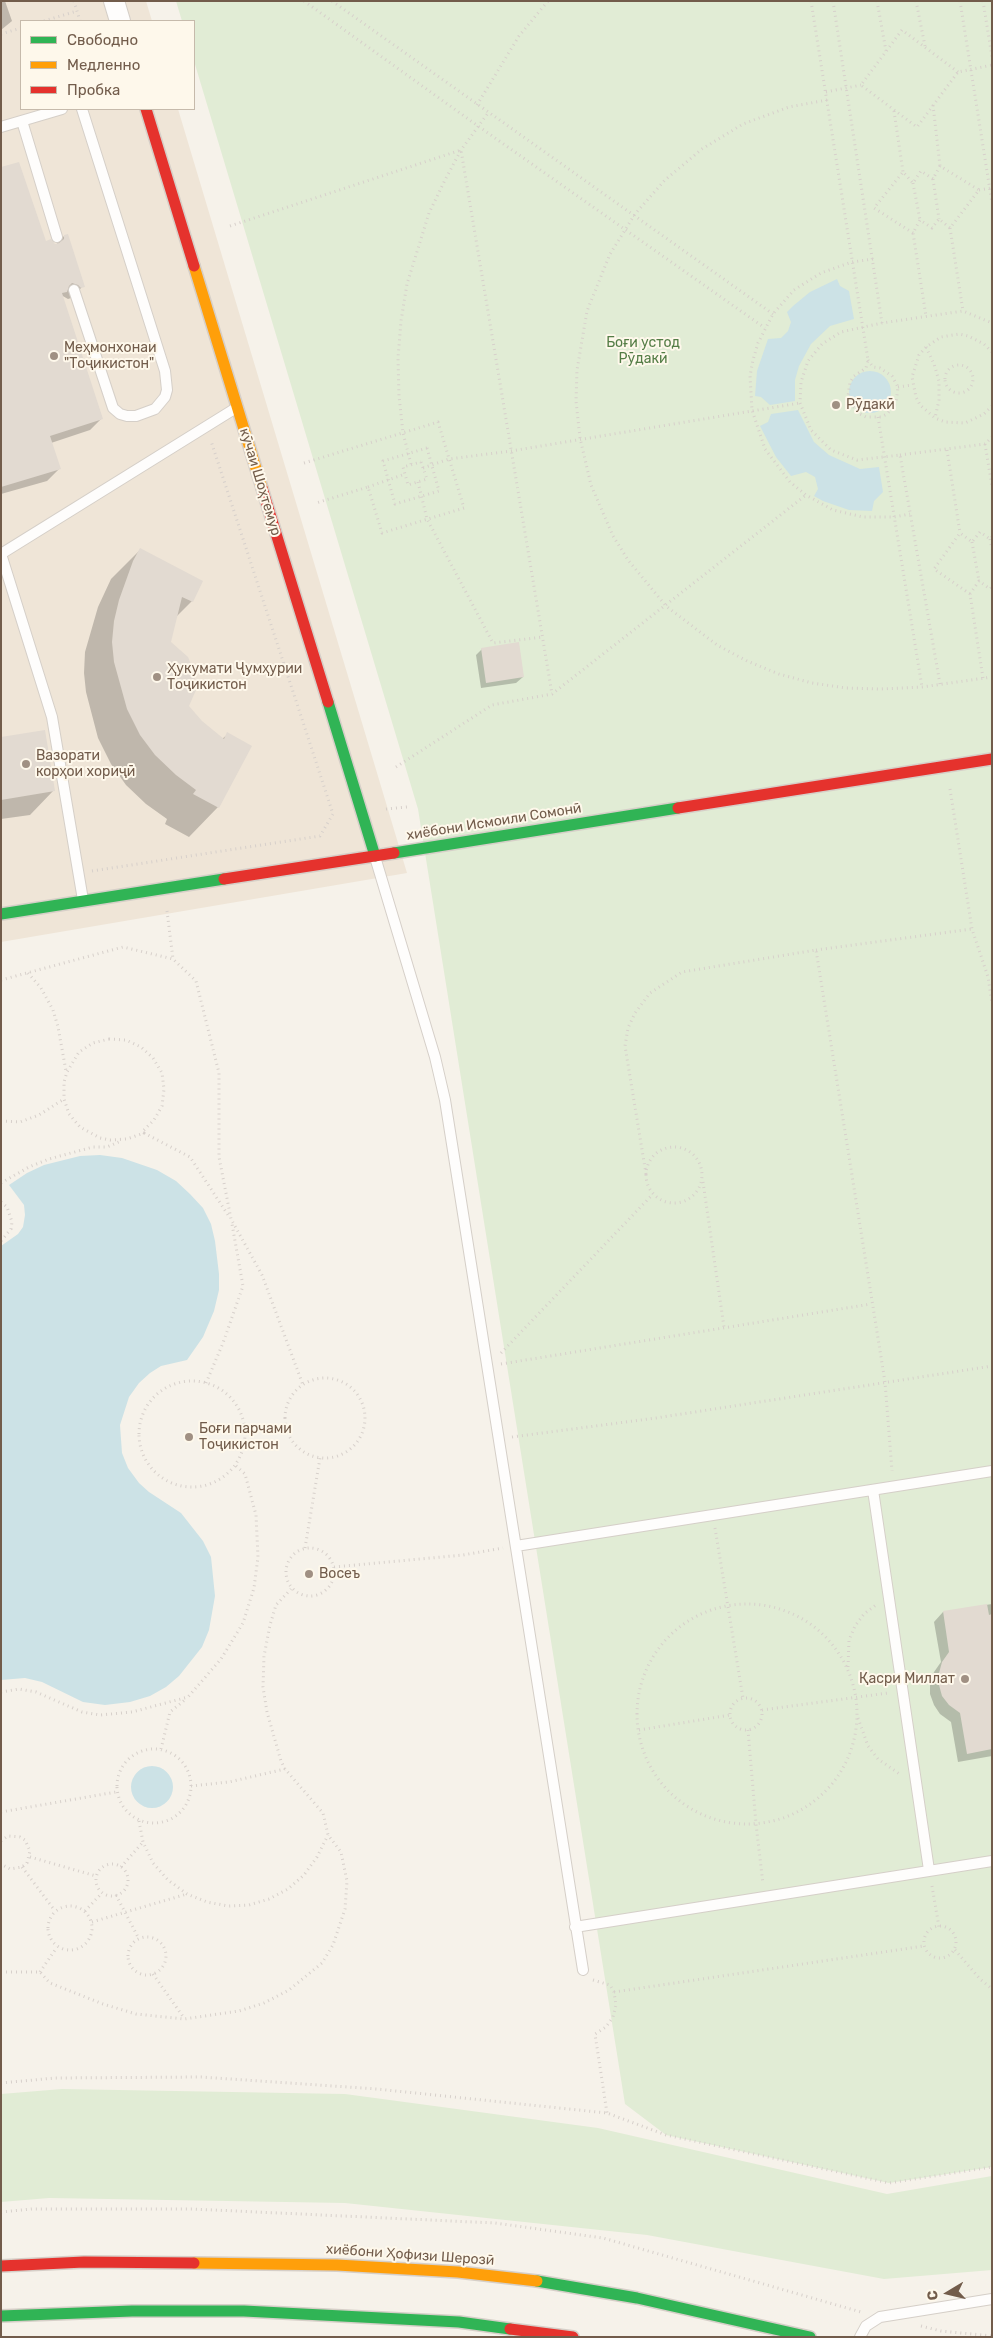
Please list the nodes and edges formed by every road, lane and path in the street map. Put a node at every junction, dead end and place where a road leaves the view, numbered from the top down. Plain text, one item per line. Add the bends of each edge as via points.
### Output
1 (74, 1) edge
2 (114, 1) edge
3 (304, 1) edge
4 (332, 1) edge
5 (548, 1) edge
6 (811, 1) edge
7 (833, 1) edge
8 (877, 1) edge
9 (916, 1) edge
10 (960, 1) edge
11 (983, 1) edge
12 (77, 11) junction
13 (47, 20) edge
14 (80, 20) edge
15 (120, 20) edge
16 (20, 28) edge
17 (1, 34) edge
18 (925, 47) junction
19 (886, 52) junction
20 (992, 57) edge
21 (992, 65) edge
22 (971, 69) junction
23 (958, 72) junction
24 (861, 85) junction
25 (846, 88) junction
26 (826, 92) junction
27 (827, 100) junction
28 (477, 105) junction
29 (933, 105) junction
30 (59, 110) edge
31 (82, 110) edge
32 (146, 110) edge
33 (894, 110) junction
34 (488, 112) junction
35 (22, 121) junction
36 (478, 126) junction
37 (1, 127) edge
38 (461, 150) junction
39 (940, 166) junction
40 (903, 172) junction
41 (933, 179) junction
42 (913, 183) junction
43 (991, 188) edge
44 (979, 190) junction
45 (992, 203) edge
46 (635, 214) junction
47 (939, 218) junction
48 (920, 220) junction
49 (230, 226) dead end
50 (950, 228) junction
51 (625, 230) junction
52 (913, 233) junction
53 (57, 237) dead end
54 (873, 259) junction
55 (852, 262) junction
56 (74, 290) dead end
57 (963, 311) junction
58 (773, 314) junction
59 (926, 316) junction
60 (882, 323) junction
61 (992, 323) edge
62 (863, 326) junction
63 (765, 328) junction
64 (926, 347) junction
65 (992, 352) edge
66 (868, 360) junction
67 (939, 380) junction
68 (944, 382) junction
69 (912, 385) junction
70 (898, 387) junction
71 (800, 403) junction
72 (992, 406) edge
73 (237, 408) junction
74 (752, 410) junction
75 (878, 417) junction
76 (935, 418) junction
77 (206, 427) junction
78 (403, 433) junction
79 (992, 437) edge
80 (580, 438) junction
81 (985, 444) junction
82 (947, 450) junction
83 (511, 451) junction
84 (408, 454) junction
85 (900, 455) junction
86 (884, 458) junction
87 (449, 459) junction
88 (304, 463) dead end
89 (411, 464) junction
90 (432, 465) junction
91 (423, 468) junction
92 (405, 474) junction
93 (388, 480) junction
94 (418, 482) junction
95 (992, 486) edge
96 (368, 487) junction
97 (806, 495) junction
98 (421, 496) junction
99 (316, 503) dead end
100 (910, 514) junction
101 (894, 517) junction
102 (426, 520) junction
103 (960, 533) junction
104 (991, 538) edge
105 (972, 542) junction
106 (992, 549) edge
107 (1, 554) edge
108 (979, 581) junction
109 (992, 587) edge
110 (970, 594) junction
111 (666, 606) junction
112 (543, 637) junction
113 (992, 676) edge
114 (983, 678) junction
115 (940, 684) junction
116 (922, 687) junction
117 (552, 694) junction
118 (992, 759) edge
119 (947, 766) junction
120 (396, 767) dead end
121 (375, 856) junction
122 (79, 873) junction
123 (164, 888) junction
124 (83, 901) junction
125 (1, 914) edge
126 (972, 929) junction
127 (816, 950) junction
128 (173, 960) junction
129 (28, 973) junction
130 (990, 977) edge
131 (1, 980) edge
132 (992, 1003) edge
133 (67, 1072) junction
134 (64, 1098) junction
135 (1, 1121) edge
136 (144, 1133) junction
137 (127, 1139) junction
138 (646, 1174) junction
139 (702, 1180) junction
140 (1, 1183) edge
141 (653, 1194) junction
142 (1, 1202) edge
143 (231, 1219) junction
144 (1, 1241) edge
145 (871, 1304) junction
146 (724, 1328) junction
147 (488, 1366) junction
148 (992, 1366) edge
149 (885, 1382) junction
150 (206, 1383) junction
151 (303, 1385) junction
152 (286, 1425) junction
153 (245, 1429) junction
154 (499, 1438) junction
155 (320, 1458) junction
156 (235, 1465) junction
157 (992, 1471) edge
158 (893, 1487) junction
159 (872, 1490) junction
160 (713, 1515) junction
161 (516, 1546) junction
162 (305, 1548) junction
163 (334, 1567) junction
164 (291, 1589) junction
165 (890, 1599) junction
166 (728, 1606) junction
167 (848, 1670) junction
168 (904, 1691) junction
169 (1, 1692) edge
170 (188, 1697) junction
171 (856, 1697) junction
172 (743, 1698) junction
173 (762, 1710) junction
174 (857, 1715) junction
175 (730, 1716) junction
176 (639, 1730) junction
177 (748, 1730) junction
178 (161, 1750) junction
179 (286, 1769) junction
180 (191, 1786) junction
181 (918, 1787) junction
182 (116, 1792) junction
183 (1, 1812) edge
184 (139, 1821) junction
185 (756, 1824) junction
186 (328, 1835) junction
187 (2, 1840) edge
188 (143, 1842) junction
189 (30, 1857) junction
190 (992, 1861) edge
191 (1, 1864) edge
192 (22, 1867) junction
193 (121, 1867) junction
194 (929, 1870) junction
195 (96, 1876) junction
196 (102, 1892) junction
197 (187, 1894) junction
198 (116, 1895) junction
199 (765, 1897) junction
200 (55, 1911) junction
201 (85, 1912) junction
202 (125, 1912) junction
203 (92, 1922) junction
204 (939, 1926) junction
205 (575, 1927) junction
206 (139, 1939) junction
207 (924, 1946) junction
208 (57, 1947) junction
209 (955, 1950) junction
210 (583, 1970) joint
211 (1, 1972) edge
212 (40, 1972) junction
213 (153, 1974) junction
214 (992, 1989) edge
215 (614, 1992) junction
216 (184, 2019) junction
217 (1, 2083) edge
218 (607, 2113) junction
219 (992, 2167) edge
220 (1, 2212) edge
221 (1, 2266) edge
222 (992, 2299) edge
223 (1, 2316) edge
224 (880, 2317) junction
225 (915, 2325) dead end
226 (992, 2336) edge
227 (573, 2337) edge
228 (810, 2337) edge
229 (860, 2337) edge

1 - 12 path
2 - 15 street
3 - 36 path
4 - 28 path
5 - 28 path via 519,36
6 - 26 path
7 - 25 path
8 - 19 path
9 - 18 path
10 - 22 path
11 - 20 path
12 - 13 path
12 - 14 path
16 - 17 path
18 - 19 path via 902,30
18 - 23 path
19 - 24 path
21 - 22 path
22 - 23 path
22 - 43 path
23 - 29 path
24 - 25 path
24 - 33 path
25 - 26 path
25 - 54 path
26 - 27 path
27 - 46 path via 788,107 743,124 710,144 665,180
27 - 55 path
28 - 34 path
29 - 33 path via 917,127
29 - 39 path
30 - 35 lane
31 - 56 lane via 164,371 167,390 154,409 127,416 113,408
32 - 73 street, кӯчаи Шоҳтемур
33 - 40 path
34 - 36 path
34 - 46 path
35 - 37 lane
35 - 53 lane
36 - 38 path
36 - 51 path
38 - 49 path
38 - 78 path via 429,213 407,284 398,358
38 - 83 path
39 - 41 path
39 - 44 path
40 - 42 path
40 - 52 path via 874,208
41 - 42 path via 921,171
41 - 47 path
42 - 48 path
43 - 44 path
43 - 45 path
44 - 50 path
46 - 51 path
46 - 58 path
47 - 48 path via 932,228
47 - 50 path
48 - 52 path
50 - 57 path
51 - 63 path
51 - 80 path via 610,254 587,311 576,401
52 - 59 path
54 - 55 path
54 - 60 path
55 - 58 path via 821,273 794,290
55 - 62 path
57 - 59 path
57 - 61 path
58 - 63 path
59 - 60 path
60 - 62 path
62 - 66 path
62 - 71 path via 841,332 822,344 808,361 801,382
63 - 74 path via 750,376
64 - 65 path via 941,337 959,334 977,339
64 - 67 path
64 - 69 path via 914,366
66 - 70 path via 873,367 892,376
66 - 75 path via 866,368 850,382 848,396 860,414
67 - 68 path
67 - 76 path
68 - 68 path via 949,390 962,393 972,385 973,376 968,368 955,365 948,369
69 - 70 path
69 - 76 path via 920,405
70 - 75 path via 899,396 893,409
71 - 74 path
71 - 86 path via 811,430 831,450 857,460
72 - 76 path via 984,414 965,423
73 - 77 lane
73 - 121 street, кӯчаи Шоҳтемур
74 - 80 path
74 - 97 path via 765,449 790,482
75 - 86 path
77 - 107 lane
77 - 122 path via 333,814 320,836
78 - 84 path
78 - 87 path via 438,422
78 - 88 path
79 - 81 path
80 - 83 path
80 - 111 path via 591,485 613,536 633,567
81 - 82 path
81 - 95 path
82 - 85 path
82 - 103 path
83 - 87 path
83 - 112 path
84 - 89 path
84 - 90 path via 427,448
84 - 93 path via 383,461
85 - 86 path
85 - 100 path
86 - 101 path
87 - 90 path
87 - 102 path via 464,508
89 - 91 path via 422,462
89 - 92 path via 403,467
90 - 91 path
90 - 98 path via 439,491
91 - 94 path via 427,480
92 - 93 path
92 - 94 path via 408,484
93 - 96 path
93 - 98 path via 395,504
94 - 98 path
96 - 99 path
96 - 102 path via 382,533
97 - 101 path via 841,512 863,517
97 - 111 path
98 - 102 path
100 - 101 path
100 - 115 path
101 - 116 path
102 - 112 path via 493,644
103 - 105 path
103 - 110 path via 934,569
104 - 105 path via 980,532
104 - 106 path
105 - 108 path
107 - 122 lane via 52,717
108 - 109 path via 990,589
108 - 110 path
110 - 114 path
111 - 116 path via 716,645 779,674 846,688
111 - 117 path
112 - 117 path
113 - 114 path
114 - 115 path
115 - 116 path
117 - 120 path via 492,705
118 - 119 street, хиёбони Исмоили Сомонӣ
119 - 121 street, хиёбони Исмоили Сомонӣ
119 - 126 path
121 - 123 street, хиёбони Исмоили Сомонӣ
121 - 147 lane via 441,1079
122 - 124 lane
123 - 124 street, хиёбони Исмоили Сомонӣ
123 - 128 path
124 - 125 street, хиёбони Исмоили Сомонӣ
126 - 127 path
126 - 130 path
127 - 138 path via 682,972 650,993 628,1028 625,1046
127 - 145 path
128 - 129 path via 123,947
128 - 143 path via 196,982 219,1073 219,1156
129 - 131 path
129 - 133 path via 53,1010
130 - 132 path
133 - 134 path
133 - 136 path via 79,1052 93,1043 109,1039 126,1040 141,1047 162,1073 164,1089 162,1106
134 - 135 path via 39,1115 20,1122
134 - 137 path via 69,1114 80,1127 94,1136 110,1140
136 - 137 path
136 - 143 path via 190,1157
137 - 140 path via 107,1147 93,1147 49,1160
138 - 139 path via 650,1161 671,1147 684,1149 695,1156 701,1167
138 - 141 path
139 - 141 path via 698,1192 676,1204 664,1202
139 - 146 path
141 - 147 path
142 - 144 path via 11,1214 12,1222 11,1230
143 - 150 path via 243,1286
143 - 151 path via 262,1275
145 - 146 path
145 - 149 path
146 - 147 path
147 - 154 lane
148 - 149 path
149 - 154 path via 656,1418
149 - 158 path
150 - 153 path via 218,1387 232,1398 242,1415
150 - 156 path via 182,1381 164,1388 150,1400 141,1416 138,1435 141,1453 151,1470 166,1481 183,1487 202,1487 219,1480
151 - 152 path via 288,1402
151 - 155 path via 324,1378 346,1384 361,1401 365,1412 362,1434 356,1444 348,1452
152 - 153 path
152 - 155 path via 295,1445 304,1453
153 - 156 path via 243,1452
154 - 161 lane
155 - 162 path
156 - 170 path via 245,1474 256,1515 258,1557 254,1588 243,1623 222,1659
157 - 158 lane
158 - 159 lane
159 - 160 lane
159 - 165 lane
160 - 161 lane
160 - 166 path
161 - 163 path
161 - 205 lane
162 - 163 path via 323,1551
162 - 164 path via 288,1560 286,1580
163 - 164 path via 331,1585 317,1596 307,1597
164 - 179 path via 276,1605 264,1656 263,1687 267,1712
165 - 167 path via 864,1614 855,1626 849,1640
165 - 168 lane
166 - 167 path via 760,1605 792,1614 819,1631
166 - 172 path
166 - 176 path via 712,1610 682,1626 658,1650 641,1688
167 - 171 path
168 - 171 path
168 - 181 lane
169 - 170 path via 19,1689 36,1692 76,1710 100,1715 132,1712
170 - 178 path via 170,1712
171 - 173 path
171 - 174 path
172 - 173 path via 755,1700
172 - 175 path via 733,1704
173 - 177 path via 760,1723
174 - 181 path via 868,1746 878,1759
174 - 185 path via 856,1733 844,1765 824,1793 796,1813 780,1820
175 - 176 path
175 - 177 path via 734,1725
176 - 185 path via 649,1763 658,1778 682,1803 712,1818 735,1824
177 - 185 path
178 - 180 path via 183,1762
178 - 182 path via 146,1749 122,1765
179 - 180 path via 229,1782
179 - 186 path via 323,1813
180 - 184 path via 188,1801 168,1822 153,1824
181 - 194 lane
182 - 183 path
182 - 184 path via 124,1810
184 - 188 path
185 - 199 path
186 - 197 path via 304,1875 269,1899 249,1905 228,1906
186 - 216 path via 341,1852 346,1881 345,1909 333,1946 322,1963 289,1990 264,2003 239,2011
187 - 189 path via 14,1835 25,1840
188 - 193 path
188 - 197 path via 153,1863
189 - 192 path
189 - 195 path
190 - 194 lane
191 - 192 path via 10,1869
192 - 200 path
193 - 195 path via 106,1865
193 - 198 path via 128,1880 124,1890
194 - 199 lane
194 - 204 path
195 - 196 path
196 - 198 path
196 - 201 path
197 - 202 path
198 - 202 path
199 - 205 lane
200 - 201 path via 70,1906
200 - 208 path via 48,1923 48,1936
201 - 203 path
202 - 203 path
202 - 206 path
203 - 208 path via 93,1930 86,1945 72,1951
204 - 207 path via 926,1934
204 - 209 path via 953,1933
205 - 210 lane
206 - 213 path via 130,1947 128,1960 140,1974
206 - 213 path via 152,1938 163,1946 166,1960
207 - 209 path via 931,1956 937,1958 949,1956
207 - 215 path
208 - 212 path
209 - 214 path
210 - 215 path via 590,1979 610,1985
211 - 212 path
212 - 216 path via 50,1983 103,2004 136,2014
213 - 216 path
215 - 218 path via 614,2017 596,2034
217 - 218 path via 56,2078 201,2077 378,2089
218 - 219 path via 666,2135 889,2183
220 - 224 path via 32,2209 192,2209 495,2223 603,2238
221 - 228 street, хиёбони Ҳофизи Шерозӣ via 84,2262 327,2265 494,2276 637,2298
222 - 224 lane
223 - 227 street via 254,2311 459,2322
224 - 229 lane via 866,2326
225 - 226 path

